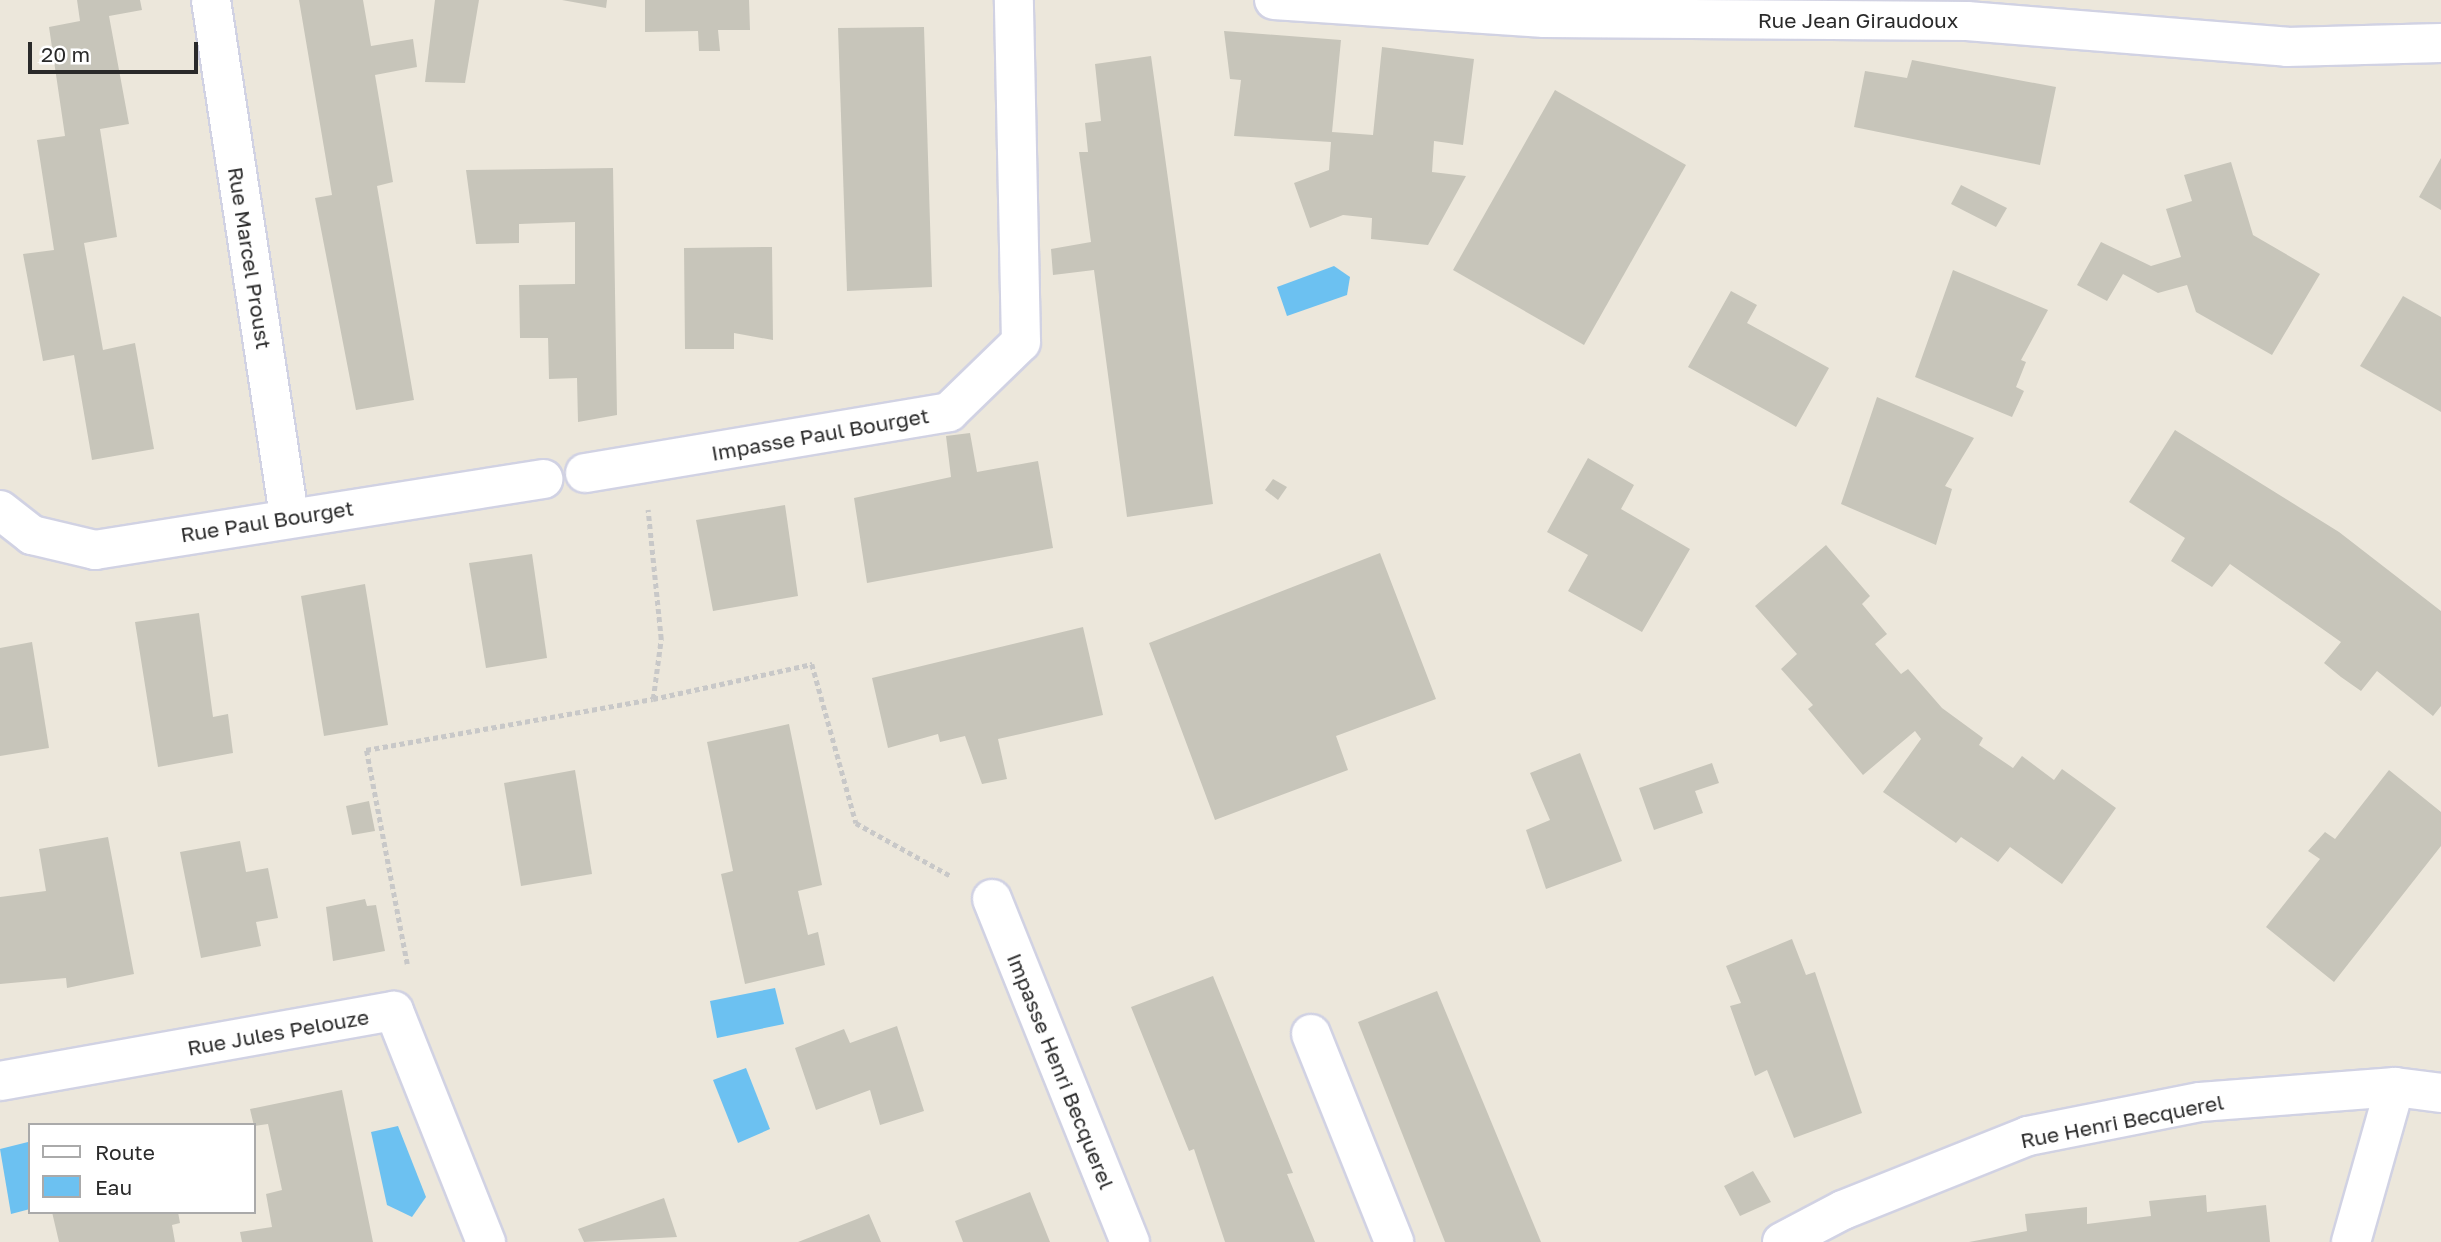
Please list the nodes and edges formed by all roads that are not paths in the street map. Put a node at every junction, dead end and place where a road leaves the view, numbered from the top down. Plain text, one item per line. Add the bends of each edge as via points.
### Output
1 (211, 0) edge
2 (1014, 0) edge
3 (1274, 0) edge
4 (1544, 9) edge
5 (1968, 10) edge
6 (2441, 43) edge
7 (585, 473) dead end
8 (543, 479) dead end
9 (0, 510) edge
10 (289, 516) junction
11 (992, 900) road end
12 (1311, 1034) dead end
13 (0, 1081) edge
14 (2395, 1087) junction
15 (2441, 1093) edge
16 (486, 1242) edge
17 (1130, 1242) edge
18 (1394, 1242) edge
19 (1782, 1242) edge
20 (2351, 1242) edge

1 - 10 street, Rue Marcel Proust
2 - 7 street, Impasse Paul Bourget via 1021,342 949,412
3 - 4 street, Rue Jean Giraudoux
4 - 5 street, Rue Jean Giraudoux
5 - 6 street, Rue Jean Giraudoux via 2287,47
8 - 10 street, Rue Paul Bourget
9 - 10 street, Rue Paul Bourget via 32,535 95,550
11 - 17 street, Impasse Henri Becquerel
12 - 18 street
13 - 16 street, Rue Jules Pelouze via 394,1011
14 - 15 street, Rue Henri Becquerel
14 - 19 street, Rue Henri Becquerel via 2200,1102 2028,1136 1843,1210
14 - 20 street

